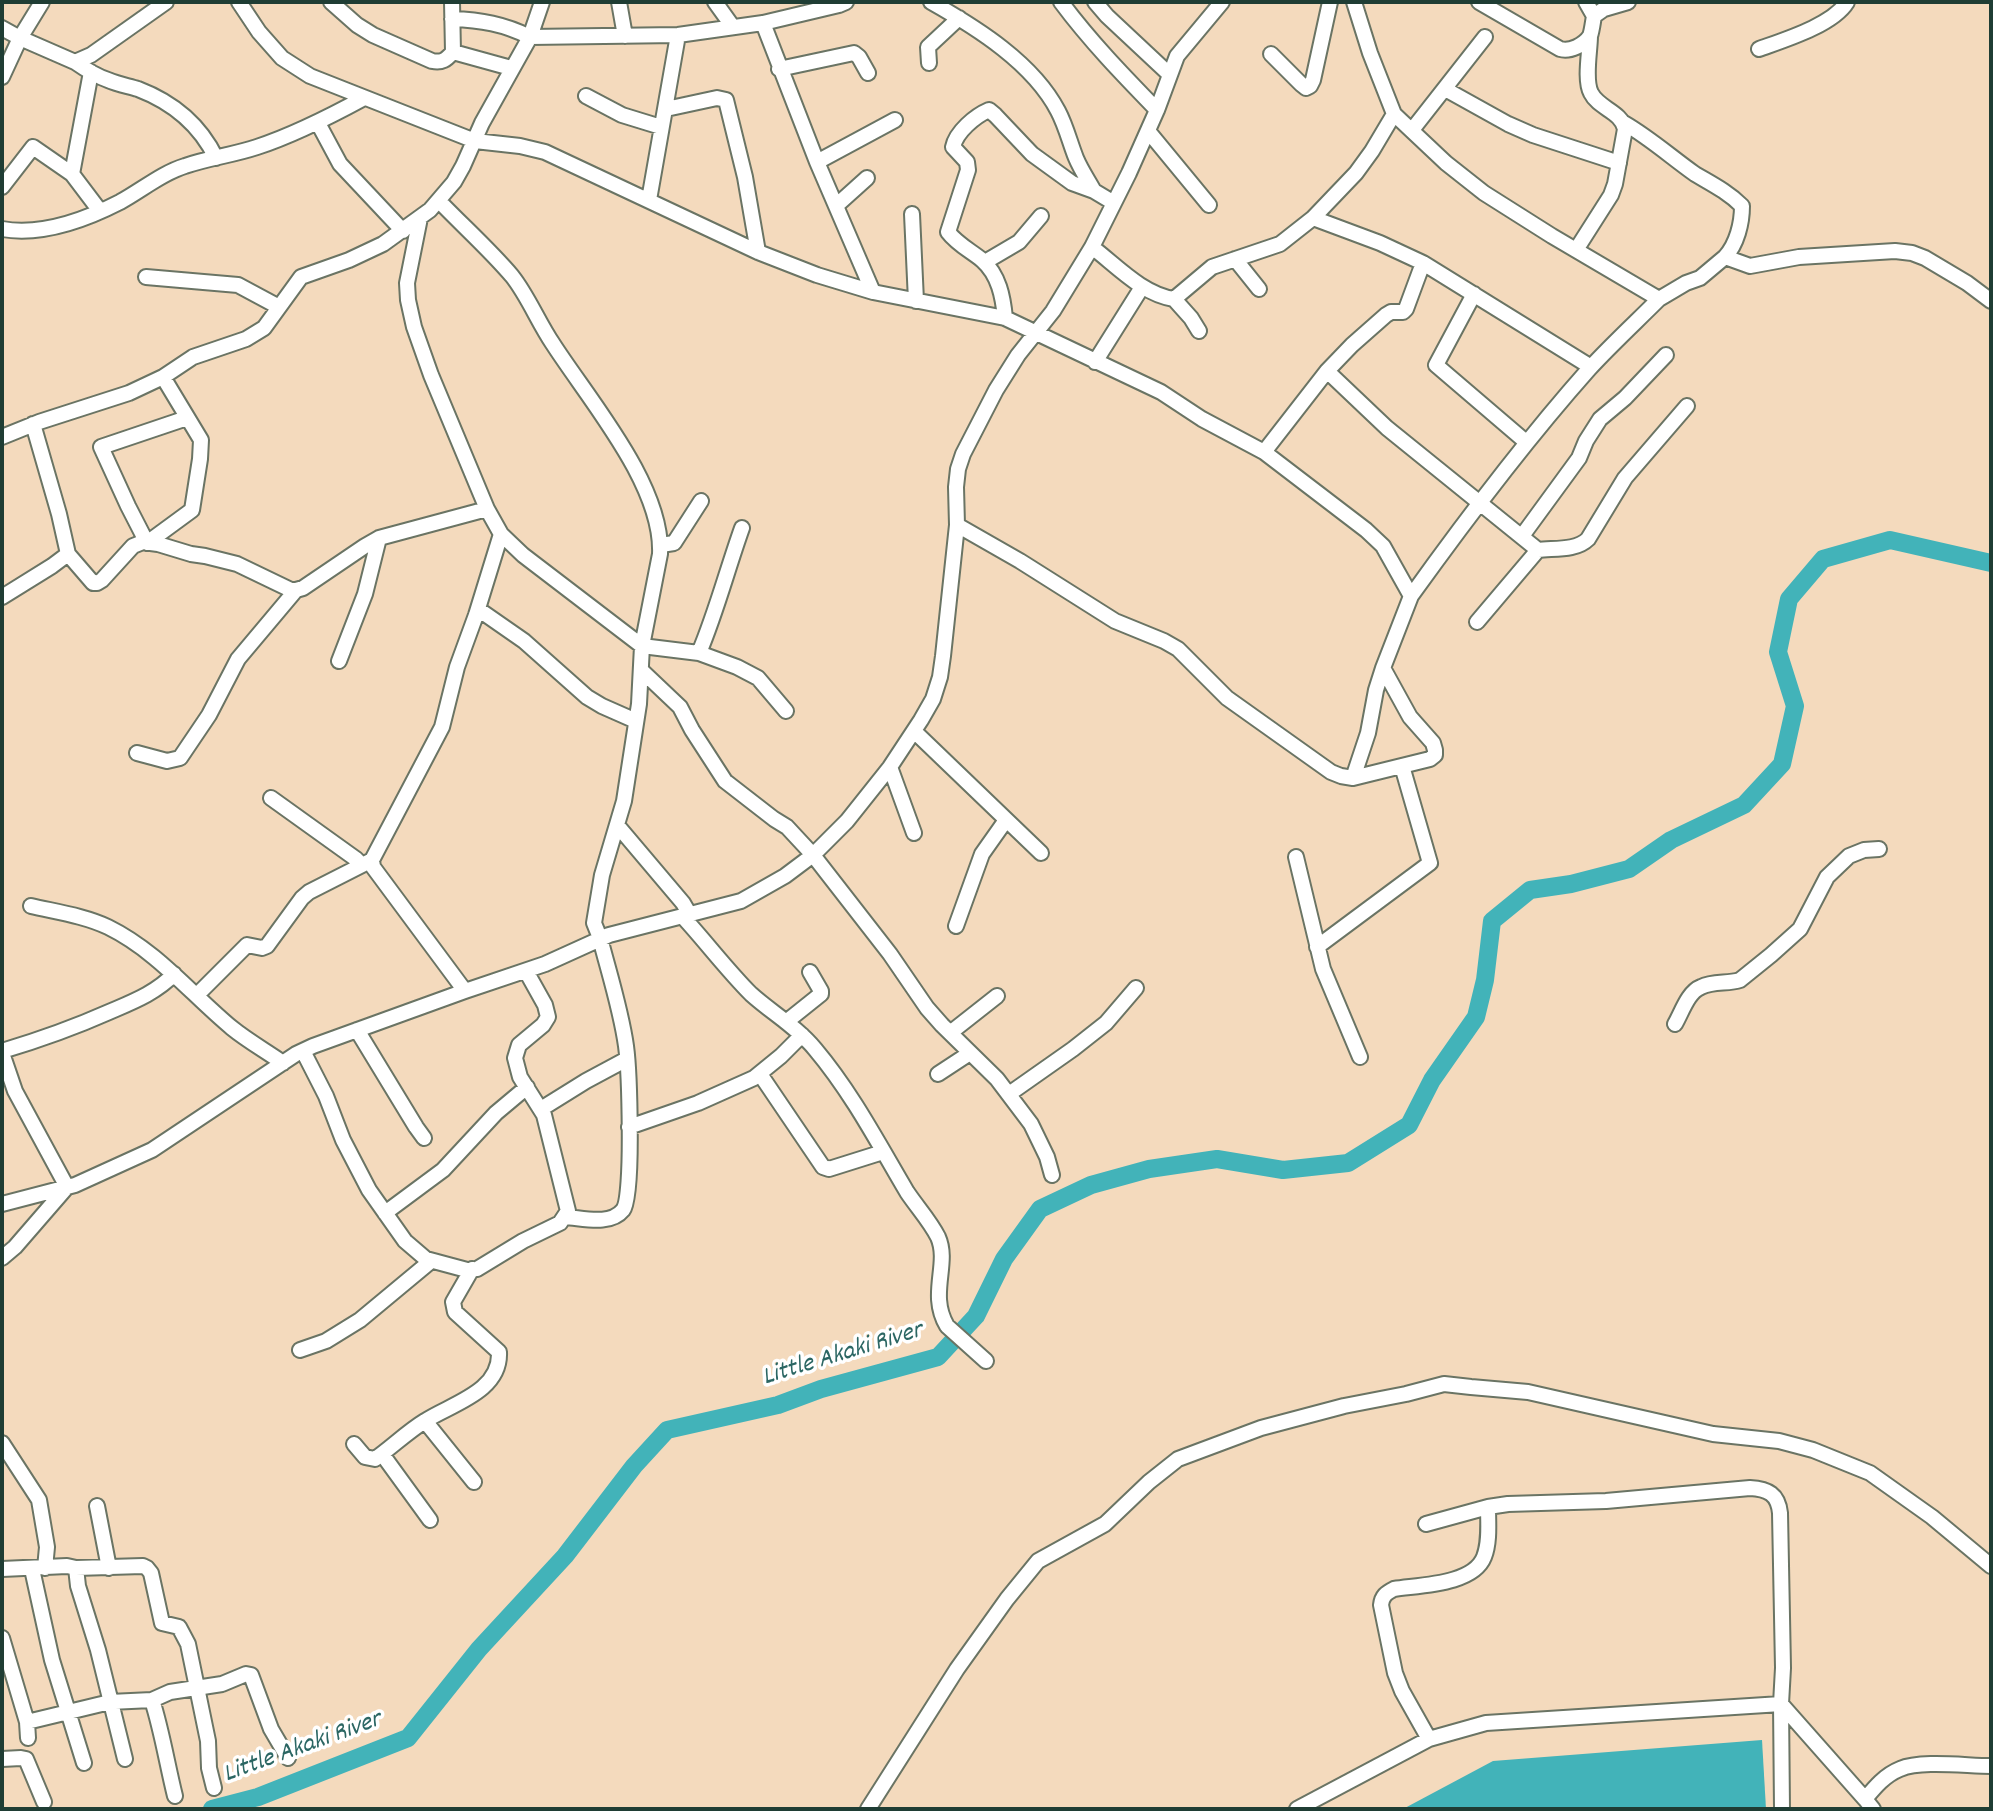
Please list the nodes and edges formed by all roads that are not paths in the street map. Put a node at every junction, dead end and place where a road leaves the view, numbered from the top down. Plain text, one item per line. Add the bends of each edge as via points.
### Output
1 (42, 2) edge
2 (166, 2) edge
3 (239, 2) edge
4 (331, 2) edge
5 (452, 2) edge
6 (542, 2) edge
7 (619, 2) edge
8 (715, 2) edge
9 (931, 2) edge
10 (1061, 2) edge
11 (1095, 2) edge
12 (1222, 2) edge
13 (1330, 2) edge
14 (1354, 2) edge
15 (1479, 2) edge
16 (1586, 2) edge
17 (1628, 2) edge
18 (1847, 2) edge
19 (840, 3) edge
20 (1594, 16) junction
21 (959, 18) junction
22 (452, 19) junction
23 (763, 23) junction
24 (733, 27) junction
25 (2, 28) edge
26 (678, 35) junction
27 (625, 36) junction
28 (1590, 36) junction
29 (530, 37) junction
30 (1485, 37) dead end
31 (20, 38) junction
32 (1759, 49) dead end
33 (453, 52) junction
34 (1271, 54) dead end
35 (75, 62) junction
36 (929, 63) dead end
37 (511, 68) junction
38 (779, 69) junction
39 (91, 72) junction
40 (868, 73) dead end
41 (1169, 74) junction
42 (2, 77) edge
43 (1445, 89) junction
44 (586, 96) dead end
45 (364, 98) junction
46 (666, 109) junction
47 (1157, 110) junction
48 (1394, 114) junction
49 (895, 120) dead end
50 (318, 123) junction
51 (1624, 123) junction
52 (661, 127) junction
53 (1412, 130) junction
54 (1148, 131) junction
55 (475, 141) junction
56 (216, 158) junction
57 (817, 162) junction
58 (1619, 163) junction
59 (72, 174) junction
60 (867, 178) dead end
61 (2, 187) edge
62 (1094, 191) junction
63 (649, 200) junction
64 (439, 201) junction
65 (1114, 203) junction
66 (837, 205) junction
67 (1209, 205) dead end
68 (100, 211) junction
69 (912, 214) dead end
70 (1041, 216) dead end
71 (420, 218) junction
72 (1313, 218) junction
73 (2, 229) edge
74 (403, 231) junction
75 (1092, 247) junction
76 (1576, 250) junction
77 (758, 252) junction
78 (1725, 257) junction
79 (1235, 259) junction
80 (985, 262) junction
81 (1423, 263) junction
82 (146, 277) dead end
83 (1142, 287) junction
84 (1259, 289) dead end
85 (873, 292) junction
86 (1474, 294) junction
87 (1174, 299) junction
88 (1659, 299) junction
89 (916, 301) junction
90 (1991, 301) edge
91 (279, 307) junction
92 (1005, 318) junction
93 (1199, 331) dead end
94 (1034, 333) junction
95 (1666, 355) dead end
96 (1095, 362) junction
97 (1591, 367) junction
98 (1327, 371) junction
99 (163, 377) junction
100 (1687, 406) dead end
101 (187, 418) junction
102 (33, 424) junction
103 (2, 437) edge
104 (1526, 442) junction
105 (1264, 452) junction
106 (701, 501) dead end
107 (1479, 502) junction
108 (487, 509) junction
109 (957, 525) junction
110 (742, 528) dead end
111 (501, 534) junction
112 (1522, 536) junction
113 (379, 538) junction
114 (147, 543) junction
115 (661, 545) junction
116 (1538, 550) junction
117 (68, 554) junction
118 (296, 590) junction
119 (1411, 596) junction
120 (2, 597) edge
121 (478, 609) junction
122 (1477, 622) dead end
123 (642, 646) junction
124 (699, 653) junction
125 (339, 661) dead end
126 (1383, 668) junction
127 (641, 670) junction
128 (786, 711) dead end
129 (636, 721) junction
130 (914, 731) junction
131 (137, 753) dead end
132 (1402, 766) junction
133 (890, 767) junction
134 (1353, 778) junction
135 (271, 798) dead end
136 (1006, 820) junction
137 (617, 825) junction
138 (914, 833) dead end
139 (1879, 849) dead end
140 (1041, 853) dead end
141 (813, 855) junction
142 (1296, 857) dead end
143 (367, 863) junction
144 (31, 906) dead end
145 (686, 916) junction
146 (956, 926) dead end
147 (600, 938) junction
148 (1317, 947) junction
149 (526, 971) junction
150 (810, 972) dead end
151 (174, 974) junction
152 (1136, 988) dead end
153 (465, 991) junction
154 (197, 995) junction
155 (997, 996) dead end
156 (786, 1022) junction
157 (1675, 1024) dead end
158 (357, 1030) junction
159 (950, 1033) junction
160 (802, 1035) junction
161 (303, 1051) junction
162 (2, 1052) edge
163 (970, 1053) junction
164 (1360, 1057) dead end
165 (627, 1059) junction
166 (283, 1063) junction
167 (760, 1074) junction
168 (938, 1074) dead end
169 (527, 1087) junction
170 (1009, 1094) junction
171 (541, 1109) junction
172 (629, 1127) junction
173 (424, 1138) dead end
174 (883, 1152) junction
175 (1052, 1175) dead end
176 (67, 1187) junction
177 (2, 1204) edge
178 (385, 1213) junction
179 (565, 1217) junction
180 (2, 1258) edge
181 (431, 1261) junction
182 (472, 1269) junction
183 (300, 1350) dead end
184 (983, 1359) dead end
185 (425, 1421) junction
186 (2, 1443) edge
187 (354, 1444) dead end
188 (382, 1454) junction
189 (474, 1482) dead end
190 (97, 1506) dead end
191 (1488, 1507) junction
192 (430, 1520) dead end
193 (1426, 1524) dead end
194 (1991, 1566) edge
195 (38, 1568) junction
196 (76, 1568) junction
197 (109, 1568) junction
198 (2, 1569) edge
199 (2, 1638) edge
200 (197, 1688) junction
201 (152, 1700) junction
202 (110, 1702) junction
203 (1781, 1704) junction
204 (69, 1713) junction
205 (27, 1722) junction
206 (28, 1738) dead end
207 (1429, 1739) junction
208 (288, 1758) dead end
209 (2, 1759) edge
210 (125, 1759) dead end
211 (84, 1763) dead end
212 (1991, 1766) edge
213 (214, 1788) dead end
214 (175, 1796) dead end
215 (44, 1802) dead end
216 (1869, 1804) edge
217 (868, 1809) edge
218 (1297, 1809) edge
219 (1782, 1809) edge

1 - 31 street
2 - 35 street
3 - 45 street via 282,58
4 - 33 street via 373,35 432,61 446,60
5 - 22 street
6 - 29 street
7 - 27 street
8 - 24 street
9 - 21 street
10 - 47 street
11 - 41 street
12 - 41 street via 1177,56
13 - 34 street via 1310,86 1301,84
14 - 48 street
15 - 28 street via 1560,49 1576,48
16 - 20 street
17 - 20 street
18 - 32 street via 1804,33
19 - 23 street
20 - 28 street
21 - 36 street via 928,47
21 - 62 street via 1015,59 1043,88
22 - 29 street via 482,20
22 - 33 street
23 - 24 street
23 - 38 street
24 - 26 street
25 - 31 street
26 - 27 street
26 - 46 street
27 - 29 street
28 - 51 street via 1591,93
29 - 37 street
30 - 43 street
31 - 35 street
31 - 42 street
33 - 37 street
35 - 39 street
37 - 55 street
38 - 40 street via 854,53
38 - 57 street
39 - 56 street via 168,105 201,131
39 - 59 street
41 - 47 street
43 - 53 street
43 - 58 street via 1533,135
44 - 52 street
45 - 50 street
45 - 55 street
46 - 52 street
46 - 77 street via 726,100
47 - 54 street
48 - 53 street
48 - 72 street via 1356,173
49 - 57 street
50 - 56 street
50 - 74 street via 340,164
51 - 58 street
51 - 78 street via 1742,206 1732,250
52 - 63 street
53 - 76 street via 1484,193
54 - 65 street
54 - 67 street
55 - 63 street via 545,152
55 - 64 street
56 - 68 street via 175,170
57 - 66 street
58 - 76 street via 1611,195
59 - 61 street via 33,147
59 - 68 street
60 - 66 street
62 - 65 street
62 - 80 street via 1072,183 1032,154 989,110 984,112 952,143 968,170 948,232
63 - 77 street
64 - 71 street
64 - 115 street via 512,276 604,417 643,485
65 - 75 street
66 - 85 street
68 - 73 street via 41,230
69 - 89 street
70 - 80 street via 1019,242
71 - 74 street
71 - 108 street via 407,283 414,327
72 - 79 street via 1280,244
72 - 81 street
74 - 91 street via 349,260 306,274
75 - 83 street
75 - 94 street via 1069,289
76 - 88 street
77 - 85 street
78 - 88 street via 1700,278
78 - 90 street via 1750,266 1799,257 1912,253
79 - 84 street
79 - 87 street via 1212,267
80 - 92 street via 1003,295
81 - 86 street
81 - 98 street via 1406,309 1386,315
82 - 91 street via 238,285
83 - 87 street
83 - 96 street
85 - 89 street
86 - 97 street
86 - 104 street via 1436,365
87 - 93 street
88 - 97 street
89 - 92 street
91 - 99 street via 258,333 193,357
92 - 94 street
94 - 96 street
94 - 109 street via 963,454 956,487
95 - 112 street via 1600,419 1579,458
96 - 105 street via 1161,392
97 - 104 street
98 - 105 street
98 - 107 street via 1387,428
99 - 101 street
99 - 102 street
100 - 116 street via 1625,478 1588,539 1577,546
101 - 114 street via 201,440 192,510
101 - 114 street via 101,447
102 - 103 street
102 - 117 street
104 - 107 street
105 - 119 street via 1383,546
106 - 115 street via 674,543
107 - 112 street
107 - 119 street
108 - 111 street
108 - 113 street
109 - 130 street via 940,677
109 - 134 street via 1115,621 1178,649 1227,698 1331,772
110 - 124 street
111 - 121 street
111 - 123 street
112 - 116 street
113 - 118 street
113 - 125 street via 365,594
114 - 117 street via 133,546 97,583
114 - 118 street via 237,564
115 - 123 street
116 - 122 street
117 - 120 street
118 - 131 street via 238,659 180,758 167,761
119 - 126 street
121 - 129 street via 587,697
121 - 143 street via 442,727
123 - 124 street
123 - 127 street
124 - 128 street via 758,678
126 - 132 street via 1435,750 1430,759
126 - 134 street
127 - 129 street
127 - 141 street via 680,707 725,781 787,827
129 - 137 street
130 - 133 street
130 - 136 street
132 - 134 street
132 - 148 street via 1430,863
133 - 138 street
133 - 141 street
135 - 143 street
136 - 140 street
136 - 146 street via 982,854
137 - 145 street via 683,903
137 - 147 street via 603,866 594,923
139 - 157 street via 1849,856 1827,877 1791,938 1740,980 1701,987
141 - 145 street via 741,901
141 - 159 street
142 - 148 street
143 - 153 street
143 - 154 street via 309,892 267,946 247,945
144 - 151 street via 106,926
145 - 147 street
145 - 156 street via 750,993
147 - 149 street
147 - 165 street
148 - 164 street
149 - 153 street
149 - 169 street via 548,1017 516,1051
150 - 156 street via 821,994
151 - 154 street
151 - 162 street via 133,1002
152 - 170 street via 1106,1023
153 - 158 street
154 - 166 street
155 - 159 street
156 - 160 street
158 - 161 street
158 - 173 street
159 - 163 street
160 - 167 street
160 - 174 street via 855,1103
161 - 166 street
161 - 178 street via 343,1140
162 - 176 street via 21,1104
163 - 168 street
163 - 170 street
165 - 171 street
165 - 172 street
166 - 176 street via 152,1150
167 - 172 street
167 - 174 street via 823,1167
169 - 171 street
169 - 178 street via 443,1170
170 - 175 street via 1031,1124
171 - 179 street via 567,1203
172 - 179 street via 624,1208 609,1220
174 - 184 street via 939,1239 942,1319
176 - 177 street
176 - 180 street
178 - 181 street via 405,1241
179 - 182 street
181 - 182 street
181 - 183 street via 360,1320
182 - 185 street via 453,1307 499,1352 499,1358 486,1385
185 - 188 street
185 - 189 street
186 - 195 street via 39,1500 47,1547
187 - 188 street via 370,1459
188 - 192 street
190 - 197 street
191 - 193 street
191 - 203 street via 1750,1488 1775,1495 1780,1513
191 - 207 street via 1480,1564 1450,1581 1394,1589 1382,1599 1395,1673
194 - 217 street via 1870,1473 1813,1450 1713,1434 1528,1392 1444,1384 1261,1428 1178,1459 1105,1524 1038,1561 957,1669
195 - 196 street
195 - 198 street
195 - 204 street via 52,1660
196 - 197 street
196 - 202 street
197 - 200 street via 143,1566 151,1573 162,1623 182,1629
199 - 205 street
200 - 201 street
200 - 208 street via 251,1675
200 - 213 street
201 - 202 street
201 - 214 street
202 - 204 street
202 - 210 street
203 - 207 street via 1486,1723
203 - 216 street
203 - 219 street
204 - 205 street
204 - 211 street
205 - 206 street
207 - 218 street
209 - 215 street via 26,1759
212 - 216 street via 1899,1769 1879,1782

